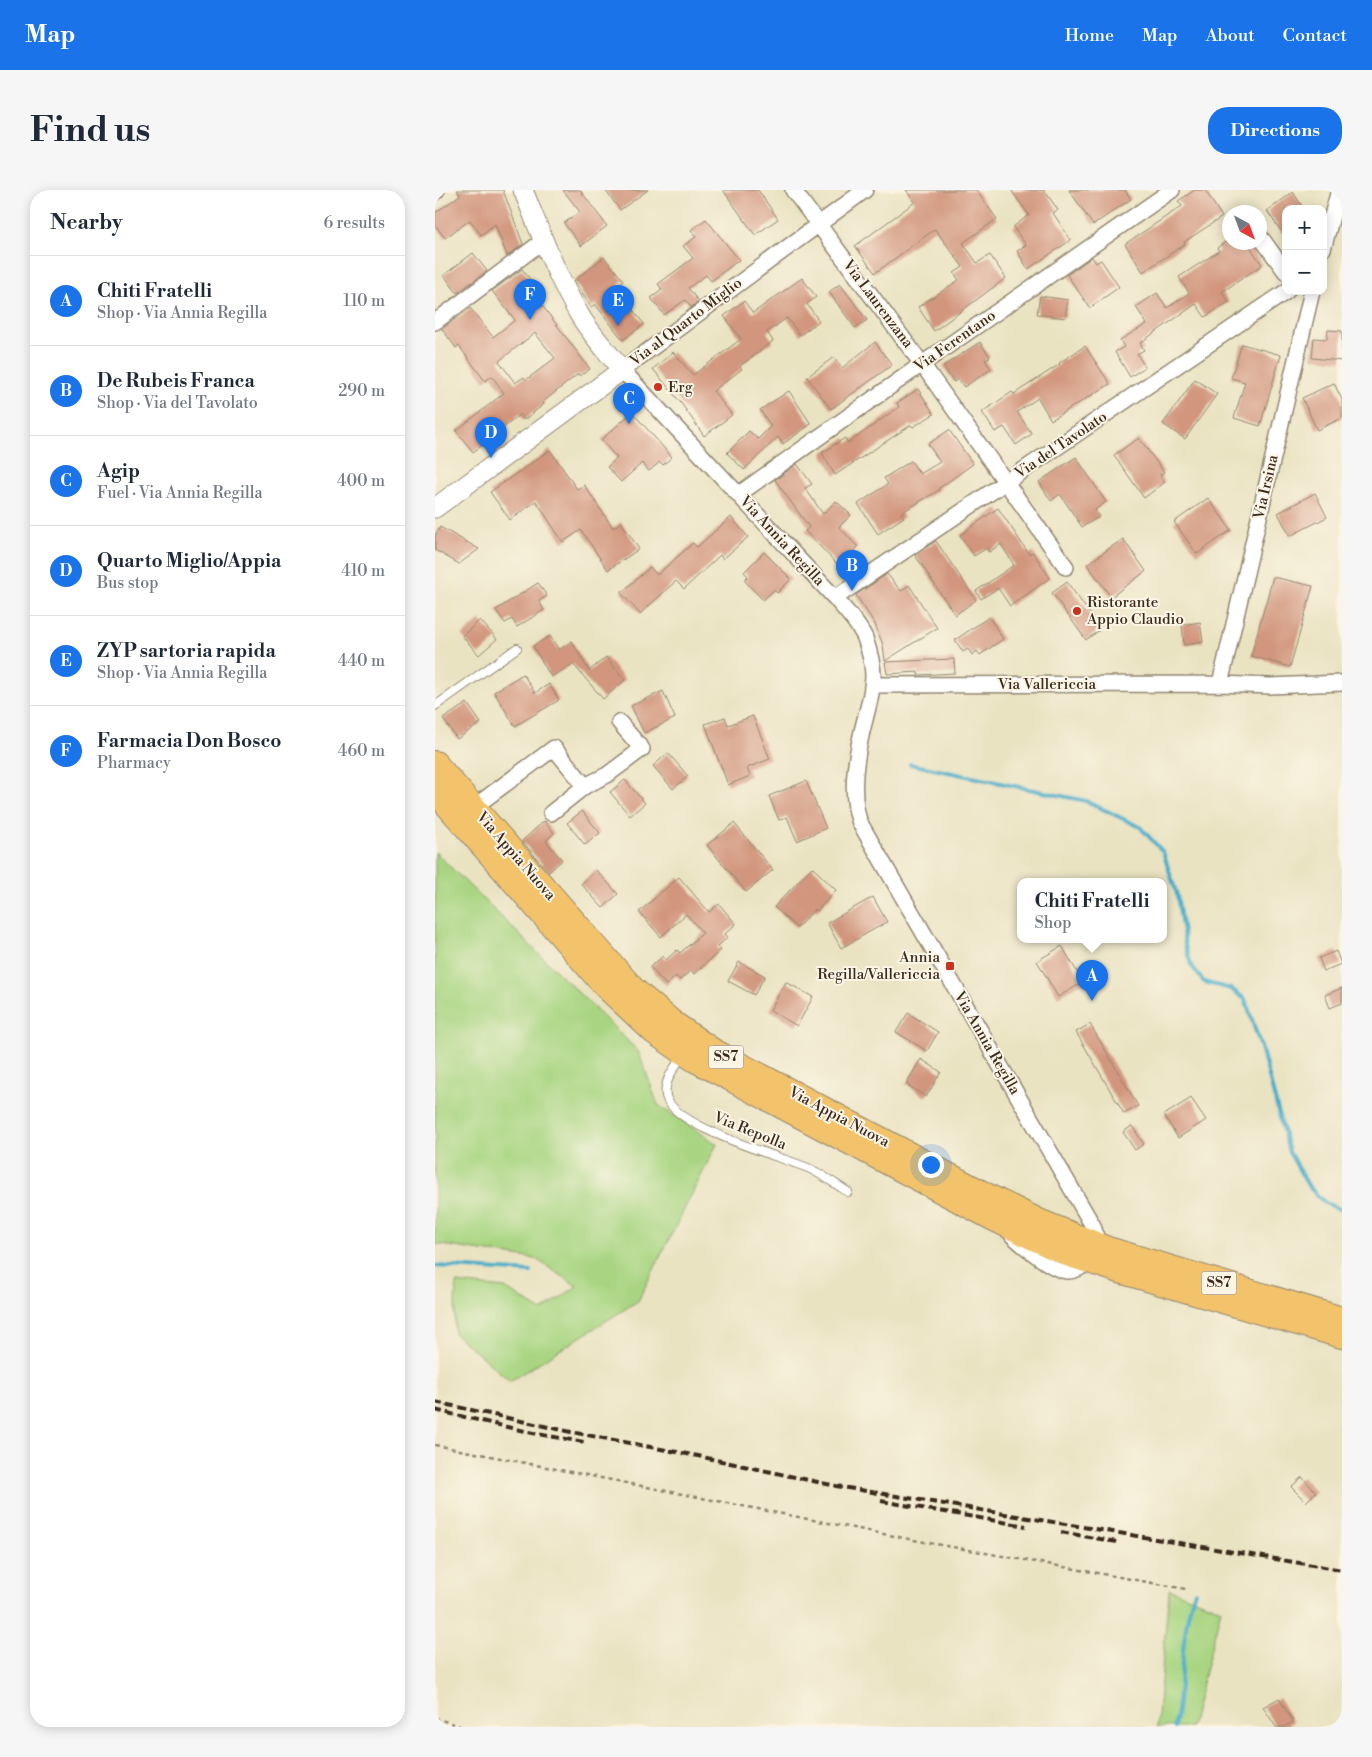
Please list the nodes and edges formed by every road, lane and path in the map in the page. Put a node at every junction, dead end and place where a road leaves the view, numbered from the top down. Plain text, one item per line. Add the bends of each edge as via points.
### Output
1 (523, 190) edge
2 (793, 190) edge
3 (865, 190) edge
4 (1172, 190) edge
5 (1339, 190) edge
6 (819, 224) junction
7 (1327, 234) edge
8 (543, 241) junction
9 (1267, 246) edge
10 (1282, 267) edge
11 (1282, 294) edge
12 (1311, 295) edge
13 (435, 322) edge
14 (922, 364) junction
15 (622, 370) junction
16 (1007, 482) junction
17 (739, 494) junction
18 (435, 508) edge
19 (1066, 567) dead end
20 (835, 598) junction
21 (517, 648) dead end
22 (1342, 683) edge
23 (1220, 684) junction
24 (873, 685) junction
25 (435, 706) edge
26 (619, 722) dead end
27 (435, 762) edge
28 (585, 786) junction
29 (435, 791) edge
30 (474, 807) junction
31 (551, 813) dead end
32 (684, 1053) junction
33 (848, 1192) dead end
34 (1093, 1253) junction
35 (1342, 1319) edge
36 (1342, 1336) edge
37 (435, 1445) edge
38 (1187, 1589) dead end
39 (435, 1718) edge
40 (463, 1727) edge

1 - 8 street, Via Annia Regilla
2 - 6 street, Via Laurenzana
3 - 6 street, Via al Quarto Miglio
4 - 14 street, Via Ferentano
5 - 7 street
6 - 14 street, Via Laurenzana
6 - 15 street, Via al Quarto Miglio
8 - 13 street
8 - 15 street, Via Annia Regilla via 583,320
9 - 10 street
11 - 16 street, Via del Tavolato
12 - 23 street, Via Irsina
14 - 16 street, Via Laurenzana
14 - 17 street, Via Ferentano
15 - 17 street, Via Annia Regilla
15 - 18 street, Via al Quarto Miglio
16 - 19 street, Via Laurenzana
16 - 20 street, Via del Tavolato
17 - 20 street, Via Annia Regilla
20 - 24 street, Via Annia Regilla via 864,638 873,668
21 - 25 lane
22 - 23 street, Via Vallericcia
23 - 24 street, Via Vallericcia
24 - 34 street, Via Annia Regilla via 856,771 855,796 860,823 1093,1226
26 - 28 street via 642,750
27 - 30 main road, Via Appia Nuova / SS7
28 - 30 street via 554,748
28 - 31 street
29 - 32 main road, Via Appia Nuova / SS7 via 604,984 639,1019
30 - 34 main road, Via Appia Nuova / SS7 via 634,990 694,1038 1039,1221
32 - 33 lane, Via Repolla via 665,1088 671,1106 713,1133 810,1169
32 - 34 main road, Via Appia Nuova / SS7 via 992,1218 1067,1254
34 - 35 main road, Via Appia Nuova / SS7
34 - 36 main road, Via Appia Nuova / SS7 via 1175,1288
37 - 38 path via 919,1541
39 - 40 path

